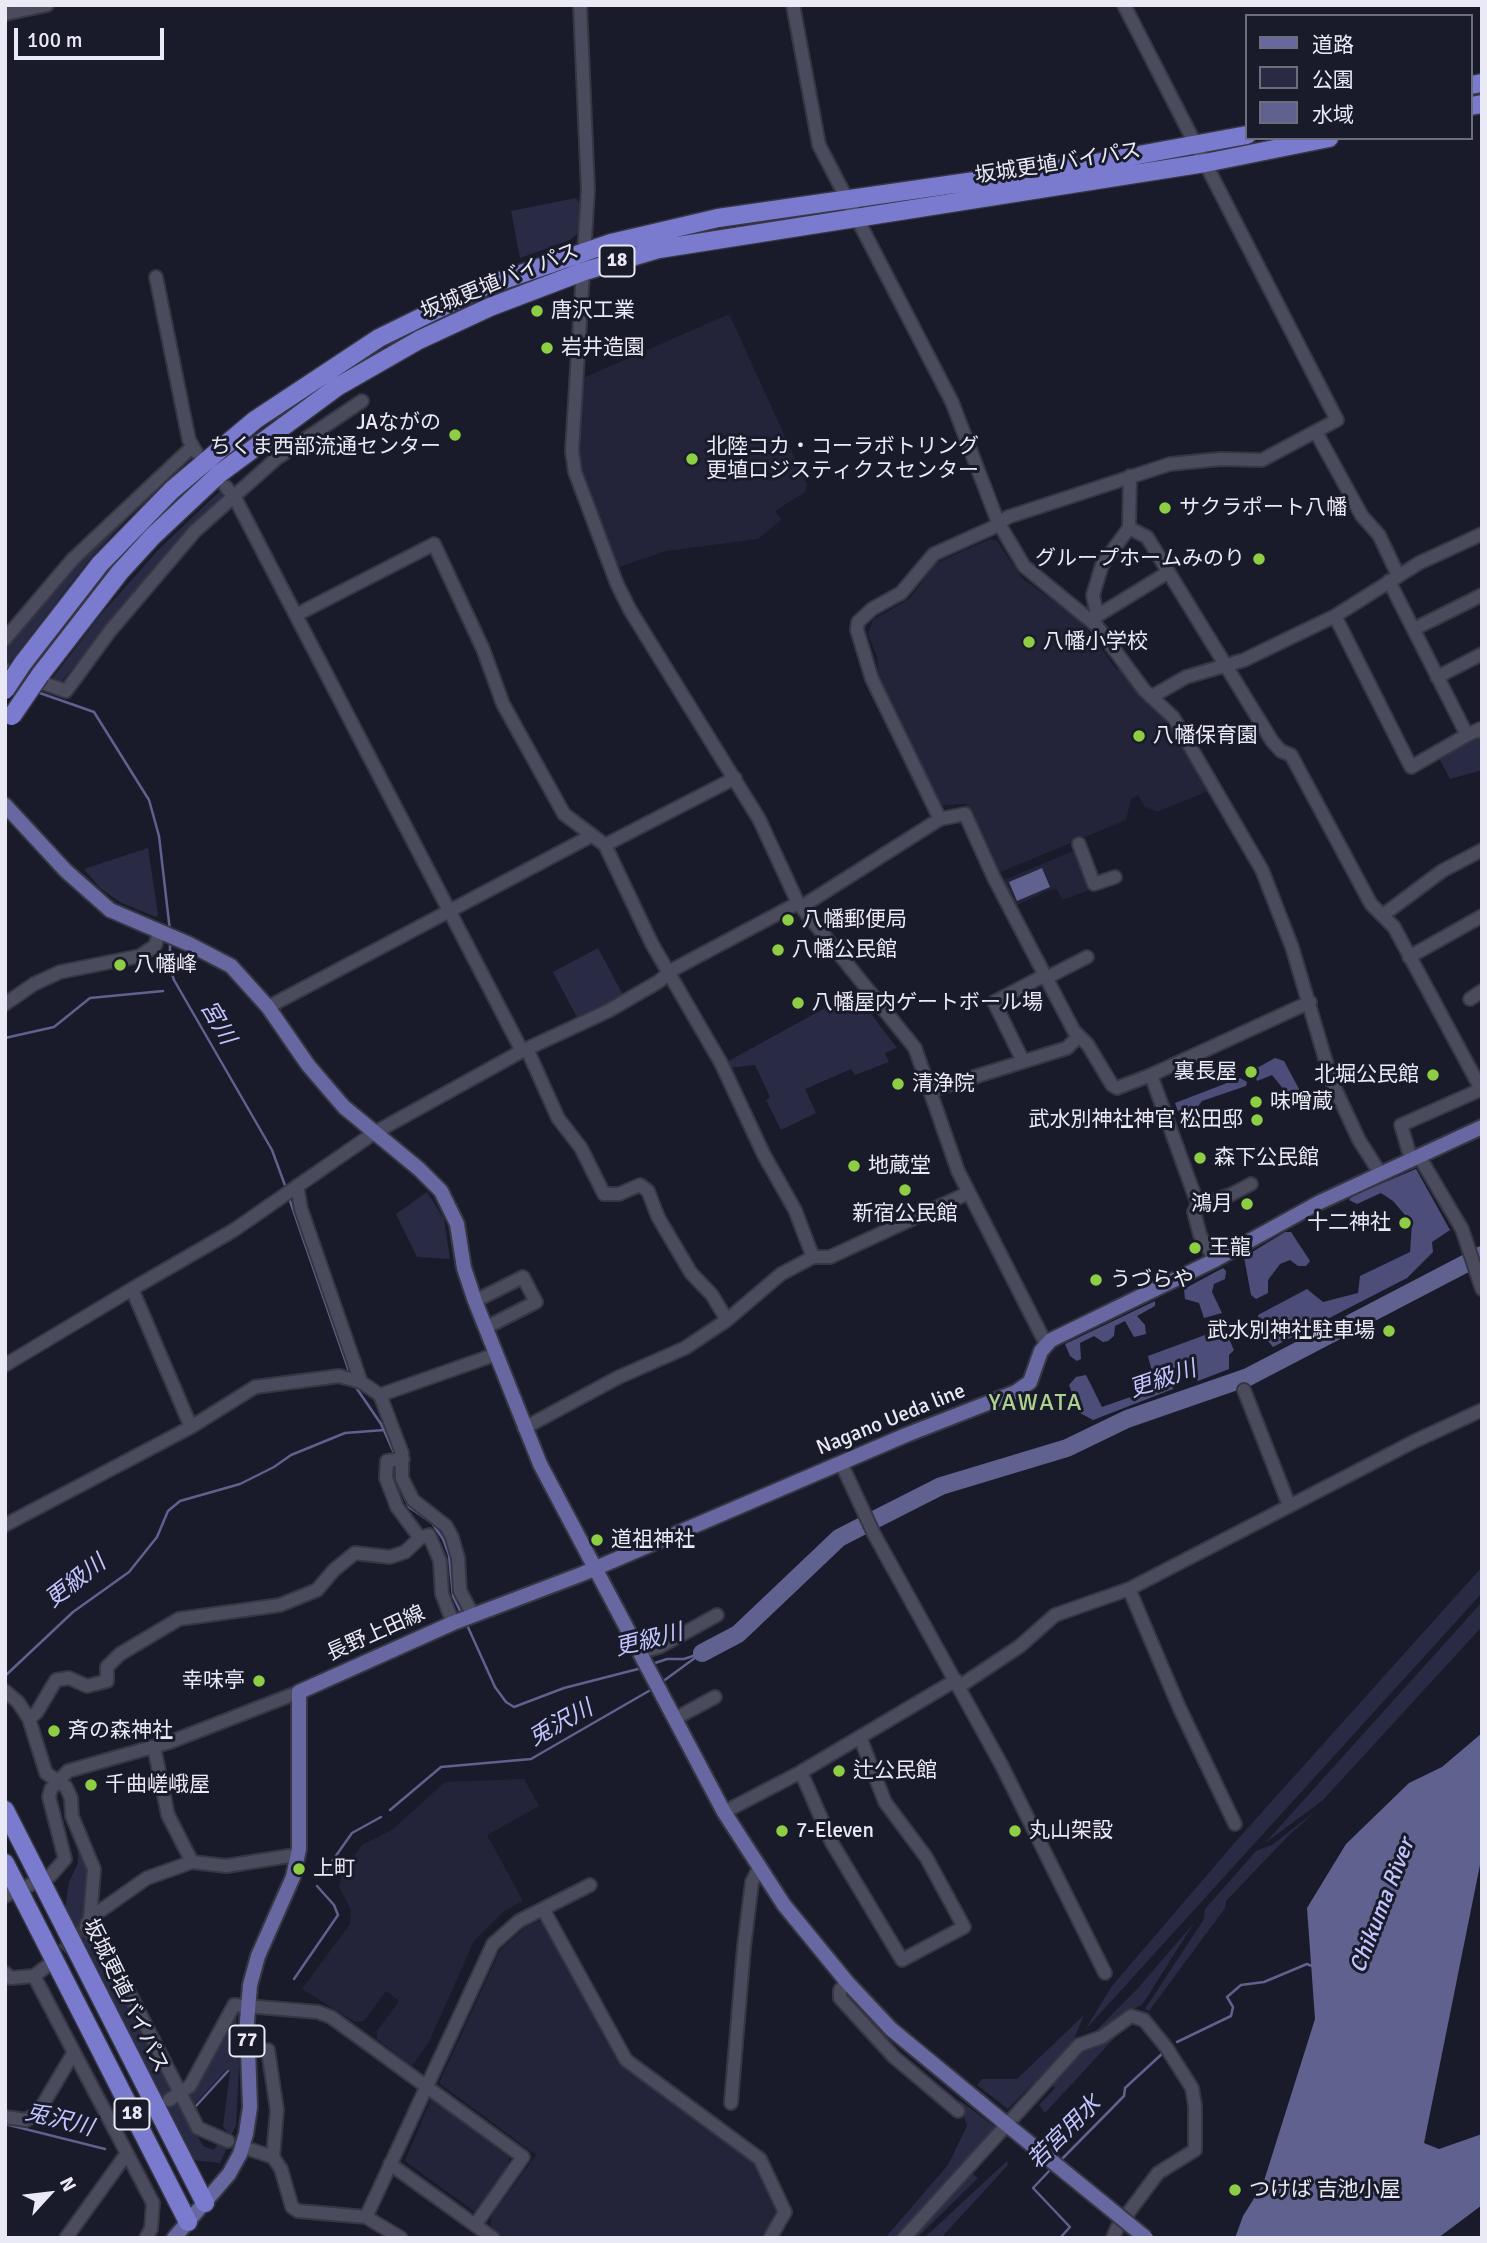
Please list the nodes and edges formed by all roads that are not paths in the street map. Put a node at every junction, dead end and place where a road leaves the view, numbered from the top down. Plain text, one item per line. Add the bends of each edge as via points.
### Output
1 (47, 5) edge
2 (580, 5) edge
3 (793, 5) edge
4 (1124, 5) edge
5 (12, 12) edge
6 (1246, 135) edge
7 (1319, 140) edge
8 (1196, 145) junction
9 (1205, 163) junction
10 (847, 199) junction
11 (857, 218) junction
12 (585, 252) junction
13 (582, 272) junction
14 (156, 277) dead end
15 (362, 401) dead end
16 (1317, 434) junction
17 (1130, 476) junction
18 (226, 487) dead end
19 (235, 498) junction
20 (998, 522) junction
21 (1129, 528) junction
22 (1482, 534) edge
23 (1167, 573) junction
24 (1393, 578) junction
25 (1482, 595) edge
26 (296, 615) junction
27 (1335, 616) junction
28 (1095, 619) junction
29 (1414, 629) junction
30 (5, 639) edge
31 (1482, 654) edge
32 (1225, 664) junction
33 (5, 670) edge
34 (1437, 677) junction
35 (5, 690) edge
36 (1151, 697) junction
37 (8, 722) edge
38 (1481, 729) edge
39 (1467, 735) junction
40 (735, 778) junction
41 (5, 805) edge
42 (940, 819) junction
43 (591, 836) junction
44 (1079, 844) dead end
45 (605, 845) junction
46 (1482, 850) edge
47 (1115, 877) dead end
48 (800, 905) junction
49 (447, 910) junction
50 (1383, 915) junction
51 (1482, 916) edge
52 (167, 935) junction
53 (1087, 957) dead end
54 (1409, 957) junction
55 (670, 973) junction
56 (1045, 976) junction
57 (1482, 991) edge
58 (1470, 999) dead end
59 (1310, 1002) junction
60 (5, 1004) edge
61 (268, 1007) junction
62 (1079, 1036) junction
63 (525, 1050) junction
64 (1023, 1061) junction
65 (1151, 1075) junction
66 (1481, 1089) edge
67 (932, 1090) junction
68 (1482, 1127) edge
69 (373, 1133) junction
70 (1415, 1157) junction
71 (1380, 1173) junction
72 (1251, 1184) dead end
73 (295, 1187) junction
74 (968, 1193) junction
75 (1198, 1205) junction
76 (1474, 1244) edge
77 (813, 1257) junction
78 (1215, 1260) junction
79 (132, 1289) junction
80 (1482, 1289) edge
81 (475, 1301) junction
82 (727, 1320) junction
83 (485, 1328) junction
84 (1046, 1344) junction
85 (494, 1355) junction
86 (5, 1364) edge
87 (360, 1382) junction
88 (1244, 1390) dead end
89 (380, 1395) junction
90 (1482, 1410) edge
91 (191, 1427) junction
92 (524, 1428) junction
93 (398, 1460) junction
94 (841, 1463) junction
95 (1289, 1505) junction
96 (5, 1525) edge
97 (419, 1538) junction
98 (595, 1569) junction
99 (1129, 1589) junction
100 (717, 1615) dead end
101 (464, 1619) junction
102 (642, 1654) junction
103 (958, 1683) junction
104 (5, 1691) edge
105 (299, 1692) junction
106 (716, 1697) dead end
107 (676, 1718) junction
108 (29, 1719) junction
109 (860, 1737) junction
110 (153, 1747) junction
111 (802, 1772) junction
112 (57, 1781) junction
113 (5, 1810) edge
114 (724, 1812) junction
115 (1235, 1824) dead end
116 (297, 1858) junction
117 (192, 1862) junction
118 (5, 1863) edge
119 (759, 1868) junction
120 (41, 1880) junction
121 (590, 1885) dead end
122 (13, 1893) edge
123 (543, 1909) junction
124 (86, 1925) junction
125 (47, 1966) tunnel mouth
126 (1105, 1973) dead end
127 (34, 1976) junction
128 (7, 1977) edge
129 (847, 1982) junction
130 (247, 2005) junction
131 (268, 2050) dead end
132 (74, 2052) junction
133 (426, 2084) junction
134 (175, 2097) junction
135 (731, 2103) dead end
136 (958, 2111) dead end
137 (5, 2117) edge
138 (125, 2122) tunnel mouth
139 (1008, 2126) junction
140 (112, 2129) junction
141 (228, 2141) dead end
142 (252, 2150) dead end
143 (125, 2155) junction
144 (273, 2157) junction
145 (390, 2164) junction
146 (205, 2203) junction
147 (366, 2217) junction
148 (188, 2222) junction
149 (475, 2225) junction
150 (66, 2238) edge
151 (146, 2238) edge
152 (174, 2238) edge
153 (401, 2238) edge
154 (493, 2238) edge
155 (769, 2238) edge
156 (904, 2238) edge
157 (1113, 2238) edge
158 (1146, 2238) edge

1 - 5 street
2 - 12 street via 588,190
3 - 10 street via 819,145
4 - 8 street
6 - 8 highway, 坂城更埴バイパス / 18
7 - 9 highway, 坂城更埴バイパス / 18
8 - 9 street
8 - 10 highway, 坂城更埴バイパス / 18
9 - 11 highway, 坂城更埴バイパス / 18
9 - 16 street via 1337,420
10 - 11 street
10 - 12 highway, 坂城更埴バイパス / 18 via 718,218
11 - 13 highway, 坂城更埴バイパス / 18 via 659,249
11 - 20 street via 952,402
12 - 13 street
12 - 35 highway, 坂城更埴バイパス / 18, bridge via 483,287 435,309 346,358 255,420 172,491 100,564
13 - 37 highway, 坂城更埴バイパス / 18, bridge via 490,307 376,363 295,415 219,474 153,536 89,611
13 - 40 street via 572,451 575,472 630,610
14 - 30 street via 194,449 73,559
15 - 19 street via 277,458 238,490
16 - 17 street via 1262,460 1189,461
16 - 24 street via 1362,516 1379,535
17 - 20 street
17 - 21 street
18 - 19 street
19 - 26 street
19 - 33 street via 195,530 66,691
20 - 28 street via 1024,566
20 - 42 street via 934,554 901,593 858,622 872,679
21 - 23 street via 1147,537
21 - 28 street via 1102,565 1093,595
22 - 24 street
23 - 28 street
23 - 32 street
24 - 27 street
24 - 29 street
25 - 29 street
26 - 43 street via 434,544 503,704 564,814
26 - 49 street
27 - 32 street via 1244,660
27 - 39 street via 1411,767
28 - 36 street
29 - 34 street
31 - 34 street
32 - 36 street via 1186,677
32 - 50 street via 1272,741 1291,755 1346,861 1371,904
34 - 39 street
36 - 59 street via 1173,717 1262,870
38 - 39 street
40 - 45 street
40 - 48 street via 760,819
41 - 52 main road via 110,910
42 - 48 street
42 - 56 street via 965,814
43 - 45 street
43 - 49 street
44 - 47 street via 1094,884
45 - 55 street
46 - 50 street via 1442,871
48 - 55 street
48 - 67 street via 915,1048
49 - 61 street
49 - 63 street
50 - 54 street
51 - 54 street
52 - 60 street via 140,956 60,972
52 - 61 main road via 231,966
53 - 56 street
54 - 66 street
55 - 63 street via 590,1021
55 - 77 street via 727,1074 795,1210
56 - 62 street
56 - 64 street via 994,1002
57 - 58 street
59 - 65 street
59 - 71 street via 1332,1082
61 - 69 main road via 325,1087
62 - 64 street via 1067,1048
62 - 65 street via 1117,1088
63 - 69 street
63 - 82 street via 558,1118 581,1148 604,1194 619,1194 640,1185 648,1191 691,1273 712,1294
64 - 67 street
65 - 75 street
66 - 70 street via 1401,1125
67 - 74 street
68 - 70 main road
69 - 73 street
69 - 81 main road via 419,1168 452,1207
70 - 71 main road
70 - 76 street
71 - 78 main road
72 - 75 street
73 - 79 street via 234,1230
73 - 87 street
74 - 77 street via 830,1257
74 - 84 street
75 - 78 street via 1194,1212 1200,1235
76 - 80 street
77 - 82 street via 781,1274
78 - 84 main road
79 - 86 street
79 - 91 street
81 - 83 main road
81 - 83 street via 523,1277 536,1302
82 - 92 street via 660,1361
83 - 85 main road
84 - 94 main road, Nagano Ueda line via 1032,1380 1021,1389
85 - 89 street
85 - 92 main road
87 - 89 street
87 - 91 street via 339,1376 255,1387
88 - 95 street
89 - 93 street
90 - 95 street
91 - 96 street
92 - 98 main road
93 - 97 street via 389,1486 397,1507
93 - 101 street via 413,1500 452,1537
94 - 98 main road, Nagano Ueda line
94 - 103 street via 872,1530
95 - 99 street
97 - 101 street via 429,1535 436,1547 442,1594
97 - 108 street via 405,1552 390,1557 355,1553 317,1590 280,1605 179,1619 120,1654 107,1667 107,1681 87,1686 69,1678 55,1680
98 - 101 main road, Nagano Ueda line
98 - 102 main road
99 - 103 street via 1055,1615 1020,1646
99 - 115 street
100 - 102 street
101 - 105 main road, 長野上田線
102 - 107 main road
103 - 109 street
103 - 126 street
104 - 108 street
105 - 110 street
105 - 116 main road, 77
106 - 107 street
107 - 114 main road
108 - 112 street via 46,1773
109 - 111 street
109 - 111 street via 885,1802 926,1857 964,1927 902,1960 832,1843
110 - 112 street via 68,1771
110 - 117 street via 168,1815
111 - 114 street
112 - 120 street via 49,1805 65,1859
112 - 124 street via 71,1798 72,1816 94,1869
113 - 120 highway, 坂城更埴バイパス / 18
114 - 119 main road
116 - 117 street via 226,1866
116 - 130 main road, 77 via 257,1956
117 - 124 street via 147,1878
118 - 122 highway, 18
119 - 129 main road
119 - 135 street via 752,1882 744,1947
120 - 122 street
120 - 146 highway, 坂城更埴バイパス / 18
121 - 123 street
122 - 148 highway, 18
123 - 133 street via 511,1926 492,1944
123 - 155 street via 626,2060 760,2159 785,2212
124 - 134 street via 110,1955
125 - 127 street
127 - 128 street
127 - 132 street
129 - 136 street via 840,1998 894,2057
129 - 139 main road via 891,2029
130 - 133 street via 331,2017
130 - 134 street via 230,2008 190,2087
130 - 146 main road, 77 via 250,2097 246,2134 235,2164
131 - 144 street via 277,2110
132 - 137 street via 38,2113 26,2120
132 - 140 street
133 - 145 street
133 - 149 street via 523,2157
134 - 141 street via 198,2128
138 - 140 street
139 - 156 street
139 - 157 street via 1079,2045 1102,2037 1131,2016 1144,2020 1192,2088 1195,2150 1158,2173
139 - 158 main road, bridge
140 - 143 street
142 - 144 street
143 - 150 street
143 - 151 street via 153,2203
144 - 147 street via 292,2207 298,2211
145 - 147 street
145 - 149 street
146 - 148 main road, 77
147 - 153 street
148 - 152 main road, 77
149 - 154 street

